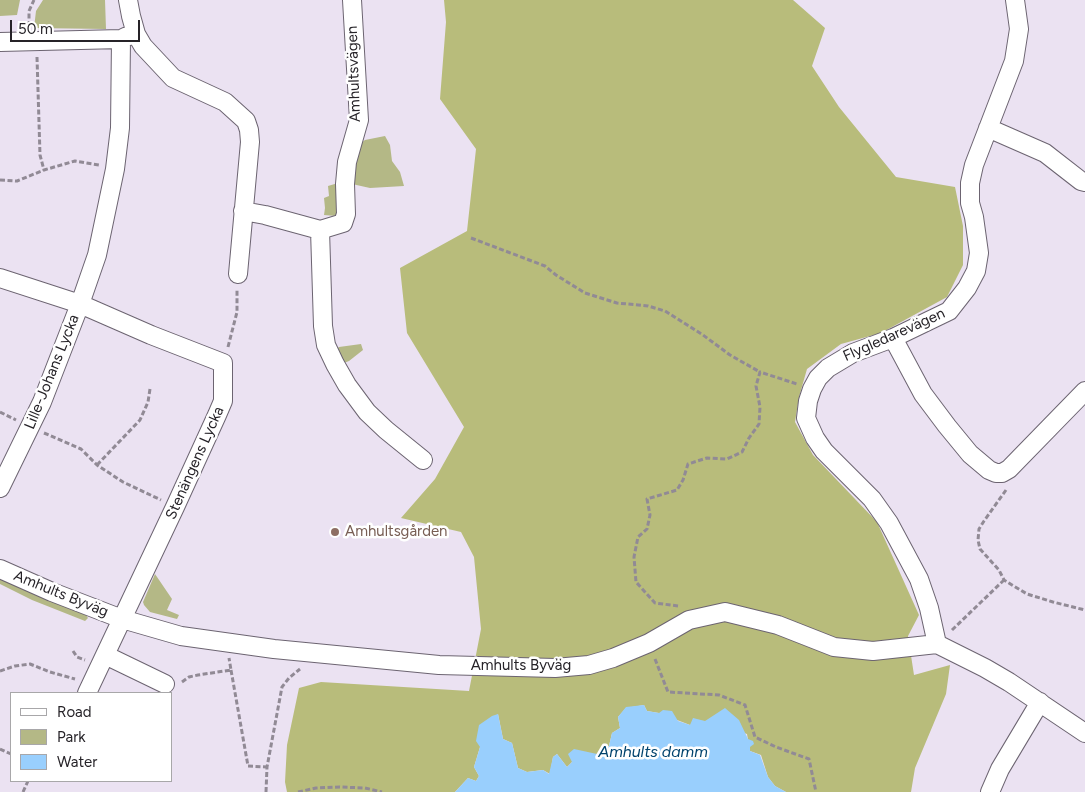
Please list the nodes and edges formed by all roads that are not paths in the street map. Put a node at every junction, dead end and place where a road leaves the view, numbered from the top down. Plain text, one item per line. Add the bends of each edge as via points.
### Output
1 (128, 0) edge
2 (352, 0) edge
3 (1015, 0) edge
4 (128, 36) junction
5 (0, 42) edge
6 (988, 128) junction
7 (1085, 182) edge
8 (242, 211) junction
9 (320, 230) junction
10 (238, 274) road end
11 (0, 278) edge
12 (80, 304) junction
13 (893, 338) junction
14 (1085, 391) edge
15 (424, 460) dead end
16 (0, 488) edge
17 (0, 569) edge
18 (122, 619) junction
19 (941, 646) junction
20 (105, 655) junction
21 (171, 684) road end
22 (82, 686) edge
23 (1040, 702) junction
24 (1085, 733) edge
25 (990, 792) edge

1 - 4 street via 131,16
2 - 9 street, Amhultsvägen via 359,120 347,162 346,214 343,222
3 - 6 street, Flygledarevägen via 1019,29 1014,61
4 - 5 street via 33,49
4 - 8 street via 144,46 173,78 225,102 246,121 250,142
4 - 12 street via 115,169 98,255
6 - 7 street via 1045,154
6 - 13 street, Flygledarevägen via 970,183 979,253 976,271 949,311
8 - 9 street via 265,214
8 - 10 street
9 - 15 street via 326,345 347,386 367,412
11 - 12 street, Lille-Johans Lycka
12 - 16 street, Lille-Johans Lycka via 42,402
12 - 18 street, Stenängens Lycka via 151,336 223,363 223,401
13 - 14 street via 923,394 970,454 990,470 1002,473 1009,469
13 - 19 street, Flygledarevägen via 840,358 823,373 812,389 806,418 824,451 872,499 889,523 919,579
17 - 18 street, Amhults Byväg
18 - 19 street, Amhults Byväg via 181,636 225,643 446,665 555,668 589,665 649,643 685,622 725,612 778,625 834,647 873,652
18 - 20 street, Amhults Byväg
19 - 23 street via 985,668
20 - 21 street
20 - 22 street, Amhults Byväg
23 - 24 street
23 - 25 street

